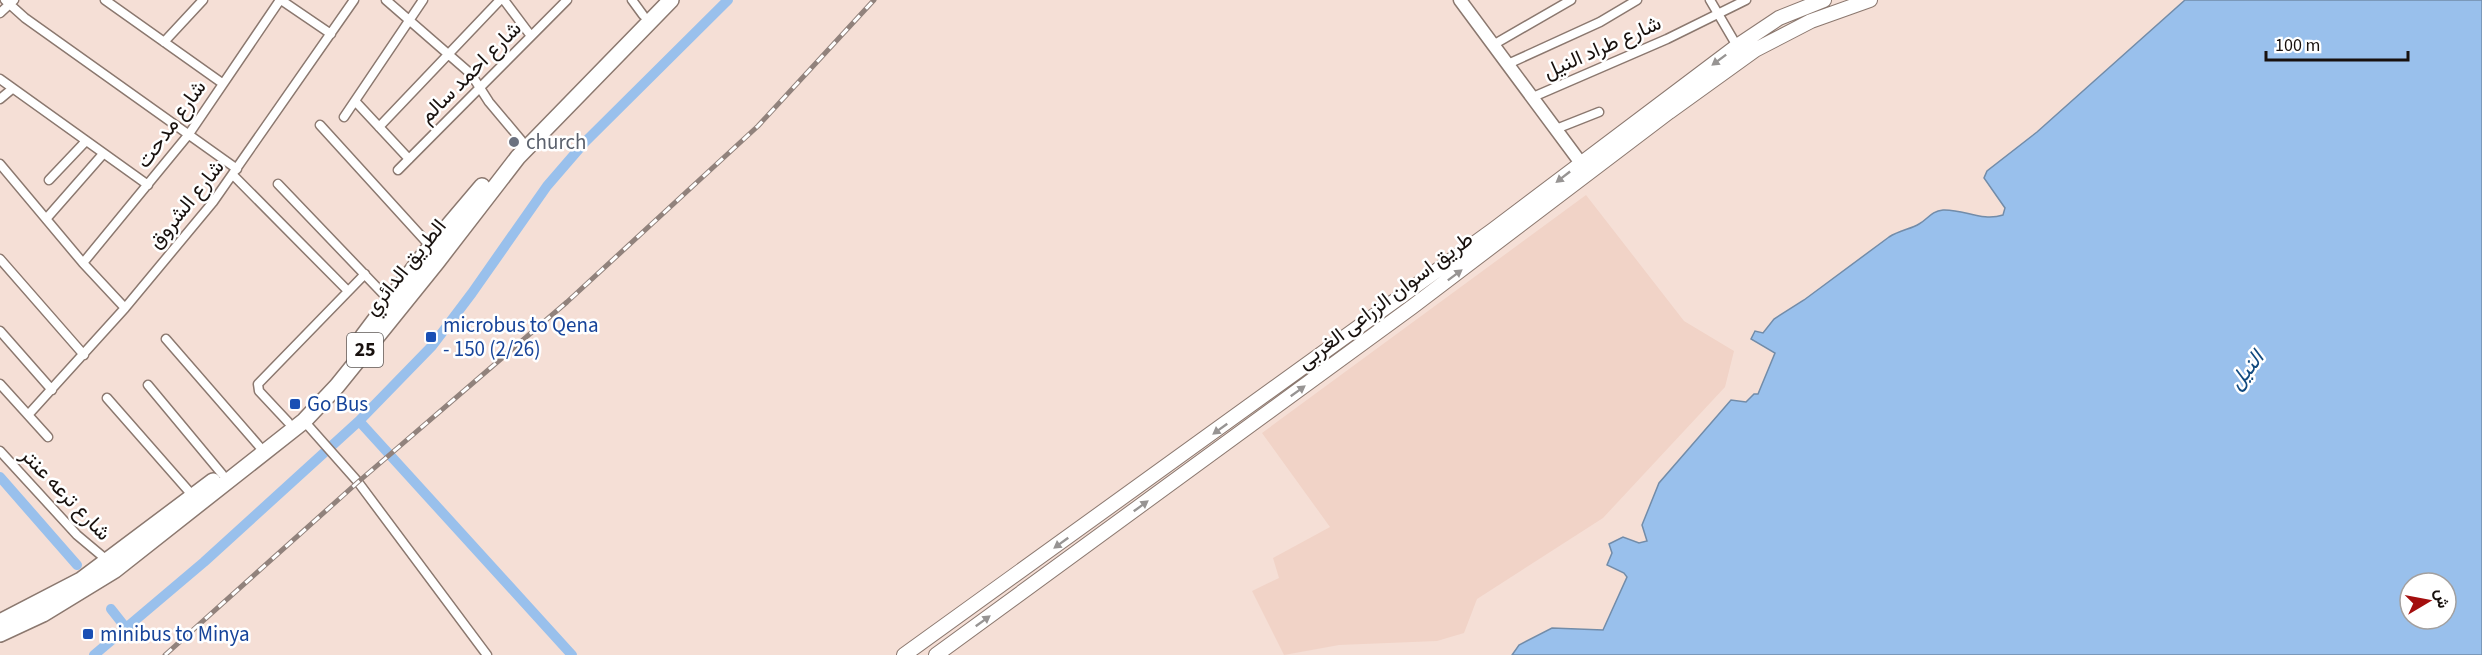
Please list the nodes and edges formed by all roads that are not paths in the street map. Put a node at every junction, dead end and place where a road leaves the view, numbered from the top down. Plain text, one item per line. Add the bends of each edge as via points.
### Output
1 (203, 0) edge
2 (280, 0) edge
3 (354, 0) edge
4 (386, 0) edge
5 (423, 0) edge
6 (502, 0) edge
7 (567, 0) edge
8 (632, 0) edge
9 (657, 0) edge
10 (671, 0) edge
11 (1460, 0) edge
12 (1571, 0) edge
13 (1637, 0) edge
14 (1710, 0) edge
15 (1744, 0) edge
16 (1824, 0) edge
17 (1870, 0) edge
18 (9, 1) edge
19 (110, 1) edge
20 (1717, 12) junction
21 (0, 13) edge
22 (643, 15) junction
23 (410, 18) junction
24 (1779, 18) junction
25 (1786, 32) junction
26 (331, 34) junction
27 (531, 36) junction
28 (164, 42) junction
29 (1493, 45) junction
30 (1737, 46) junction
31 (451, 54) junction
32 (1508, 64) junction
33 (0, 79) edge
34 (222, 83) junction
35 (480, 88) junction
36 (12, 89) junction
37 (1533, 97) junction
38 (0, 99) edge
39 (355, 101) junction
40 (1599, 111) dead end
41 (344, 117) dead end
42 (320, 125) dead end
43 (379, 127) junction
44 (1556, 129) junction
45 (189, 134) junction
46 (521, 140) junction
47 (86, 141) junction
48 (103, 153) junction
49 (409, 159) junction
50 (0, 164) edge
51 (1585, 168) junction
52 (398, 170) dead end
53 (235, 172) junction
54 (49, 180) dead end
55 (278, 184) dead end
56 (148, 185) junction
57 (46, 219) junction
58 (437, 247) junction
59 (0, 259) edge
60 (83, 263) junction
61 (423, 268) junction
62 (365, 274) junction
63 (348, 291) junction
64 (1402, 295) junction
65 (390, 301) junction
66 (125, 308) junction
67 (1412, 308) junction
68 (0, 331) edge
69 (166, 339) dead end
70 (84, 354) junction
71 (0, 384) edge
72 (148, 385) dead end
73 (52, 390) junction
74 (107, 398) dead end
75 (28, 415) junction
76 (304, 421) junction
77 (288, 422) junction
78 (48, 437) dead end
79 (259, 446) junction
80 (0, 451) edge
81 (222, 474) junction
82 (193, 496) junction
83 (108, 561) junction
84 (0, 622) edge
85 (942, 630) junction
86 (0, 634) edge
87 (953, 644) junction
88 (487, 655) edge
89 (904, 655) edge
90 (936, 655) edge

1 - 28 street
2 - 26 street
2 - 34 street, شارع مدحت
3 - 26 street, شارع الشروق
4 - 23 street
5 - 23 street
6 - 27 street
6 - 31 street
7 - 27 street, شارع احمد سالم
8 - 22 street
9 - 22 highway, الطريق الدائري / 25
10 - 58 highway, الطريق الدائري / 25 via 526,148
11 - 29 street
12 - 29 street
13 - 32 street via 1600,22
14 - 20 street
15 - 20 street, شارع طراد النيل
16 - 24 main road, طريق اسوان الزراعى الغربى
17 - 25 main road, طريق اسوان الزراعى الغربى
18 - 21 street
18 - 45 street via 25,18
19 - 28 street
20 - 30 street
20 - 37 street, شارع طراد النيل via 1667,39
22 - 46 highway, الطريق الدائري / 25
23 - 31 street
23 - 39 street
24 - 25 main road
24 - 30 main road, طريق اسوان الزراعى الغربى
25 - 51 main road, طريق اسوان الزراعى الغربى
26 - 53 street, شارع الشروق
27 - 35 street, شارع احمد سالم
28 - 34 street
29 - 32 street
30 -> 51 main road, طريق اسوان الزراعى الغربى
31 - 35 street
31 - 43 street
32 - 37 street
33 - 36 street
34 - 45 street, شارع مدحت
35 - 46 street
35 - 49 street, شارع احمد سالم
36 - 38 street
36 - 47 street
37 - 44 street
39 - 41 street
39 - 43 street
40 - 44 street
42 - 58 street
43 - 49 street
44 - 51 street
45 - 53 street
45 - 56 street, شارع مدحت
46 - 58 highway, الطريق الدائري / 25
47 - 48 street
47 - 54 street
48 - 56 street
48 - 57 street
49 - 52 street, شارع احمد سالم
50 - 57 street
51 -> 64 main road, طريق اسوان الزراعى الغربى
67 -> 51 main road, طريق اسوان الزراعى الغربى
53 - 63 street
53 - 66 street, شارع الشروق
55 - 62 street
56 - 60 street, شارع مدحت
57 - 60 street
58 - 61 highway, الطريق الدائري / 25
59 - 70 street
60 - 66 street
61 - 65 highway, الطريق الدائري / 25
61 - 76 highway, الطريق الدائري / 25 via 337,386
62 - 63 street
62 - 65 street
63 - 77 street via 258,384 259,391
64 - 67 main road
64 -> 85 main road, طريق اسوان الزراعى الغربى
65 - 77 highway, الطريق الدائري / 25 via 326,384
66 - 70 street, شارع الشروق
87 -> 67 main road, طريق اسوان الزراعى الغربى
68 - 73 street
69 - 79 street
70 - 73 street, شارع الشروق
71 - 75 street
72 - 81 street
73 - 75 street, شارع الشروق
74 - 82 street
75 - 78 street
76 - 86 highway, الطريق الدائري / 25 via 115,570 51,610
76 - 88 street via 345,468
77 - 79 highway, الطريق الدائري / 25
79 - 81 highway, الطريق الدائري / 25
80 - 83 street, شارع ترعه عنتر via 77,535
81 - 82 highway, الطريق الدائري / 25
82 - 83 highway, الطريق الدائري / 25
83 - 84 highway, الطريق الدائري / 25 via 60,593
85 - 87 main road
85 - 89 main road, طريق اسوان الزراعى الغربى
87 - 90 main road, طريق اسوان الزراعى الغربى

